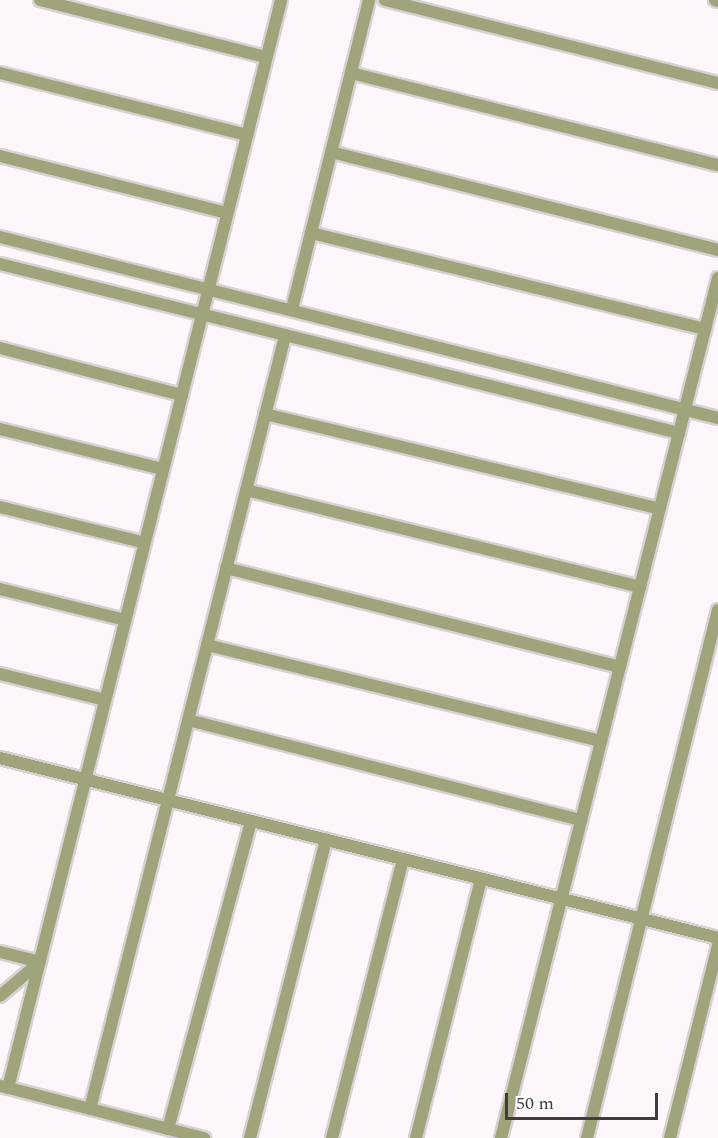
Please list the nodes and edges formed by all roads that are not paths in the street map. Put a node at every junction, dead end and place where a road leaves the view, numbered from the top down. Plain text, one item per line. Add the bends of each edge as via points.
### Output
1 (40, 0) edge
2 (281, 0) edge
3 (369, 0) edge
4 (385, 0) edge
5 (266, 57) junction
6 (0, 73) edge
7 (351, 73) junction
8 (718, 83) edge
9 (247, 135) junction
10 (331, 152) junction
11 (0, 156) edge
12 (718, 165) edge
13 (227, 213) junction
14 (311, 233) junction
15 (0, 237) edge
16 (718, 250) edge
17 (0, 264) edge
18 (718, 278) edge
19 (208, 289) junction
20 (292, 309) junction
21 (202, 315) junction
22 (705, 330) junction
23 (285, 336) junction
24 (0, 348) edge
25 (182, 394) junction
26 (685, 409) junction
27 (265, 414) junction
28 (718, 418) edge
29 (0, 429) edge
30 (679, 433) junction
31 (163, 469) junction
32 (246, 490) junction
33 (0, 507) edge
34 (660, 509) junction
35 (145, 543) junction
36 (226, 568) junction
37 (640, 587) junction
38 (0, 589) edge
39 (718, 610) edge
40 (125, 620) junction
41 (207, 645) junction
42 (620, 668) junction
43 (0, 674) edge
44 (105, 700) junction
45 (188, 720) junction
46 (601, 741) junction
47 (0, 758) edge
48 (85, 780) junction
49 (168, 800) junction
50 (581, 820) junction
51 (251, 821) junction
52 (326, 840) junction
53 (403, 860) junction
54 (481, 879) junction
55 (561, 899) junction
56 (641, 919) junction
57 (718, 938) edge
58 (718, 946) edge
59 (0, 952) edge
60 (40, 962) junction
61 (0, 996) edge
62 (4, 1087) edge
63 (90, 1109) junction
64 (168, 1129) junction
65 (204, 1138) edge
66 (250, 1138) edge
67 (332, 1138) edge
68 (416, 1138) edge
69 (501, 1138) edge
70 (587, 1138) edge
71 (670, 1138) edge

1 - 5 street
2 - 5 street
3 - 7 street
4 - 8 street
5 - 9 street
6 - 9 street
7 - 10 street
7 - 12 street
9 - 13 street
10 - 14 street
10 - 16 street
11 - 13 street
13 - 19 street
14 - 20 street
14 - 22 street
15 - 19 street
17 - 21 street
18 - 22 street
19 - 20 street
19 - 21 street
20 - 26 street
21 - 23 street
21 - 25 street
22 - 26 street
23 - 27 street
23 - 30 street
24 - 25 street
25 - 31 street
26 - 28 street
26 - 30 street
27 - 32 street
27 - 34 street
29 - 31 street
30 - 34 street
31 - 35 street
32 - 36 street
32 - 37 street
33 - 35 street
34 - 37 street
35 - 40 street
36 - 41 street
36 - 42 street
37 - 42 street
38 - 40 street
39 - 56 street
40 - 44 street
41 - 45 street
41 - 46 street
42 - 46 street
43 - 44 street
44 - 48 street
45 - 49 street
45 - 50 street
46 - 50 street
47 - 48 street
48 - 49 street
48 - 60 street
49 - 51 street
49 - 63 street
50 - 55 street
51 - 52 street
51 - 64 street
52 - 53 street
52 - 66 street
53 - 54 street
53 - 67 street
54 - 55 street
54 - 68 street
55 - 56 street
55 - 69 street
56 - 57 street
56 - 70 street
58 - 71 street
59 - 60 street
60 - 61 street
60 - 62 street
62 - 63 street
63 - 64 street
64 - 65 street

